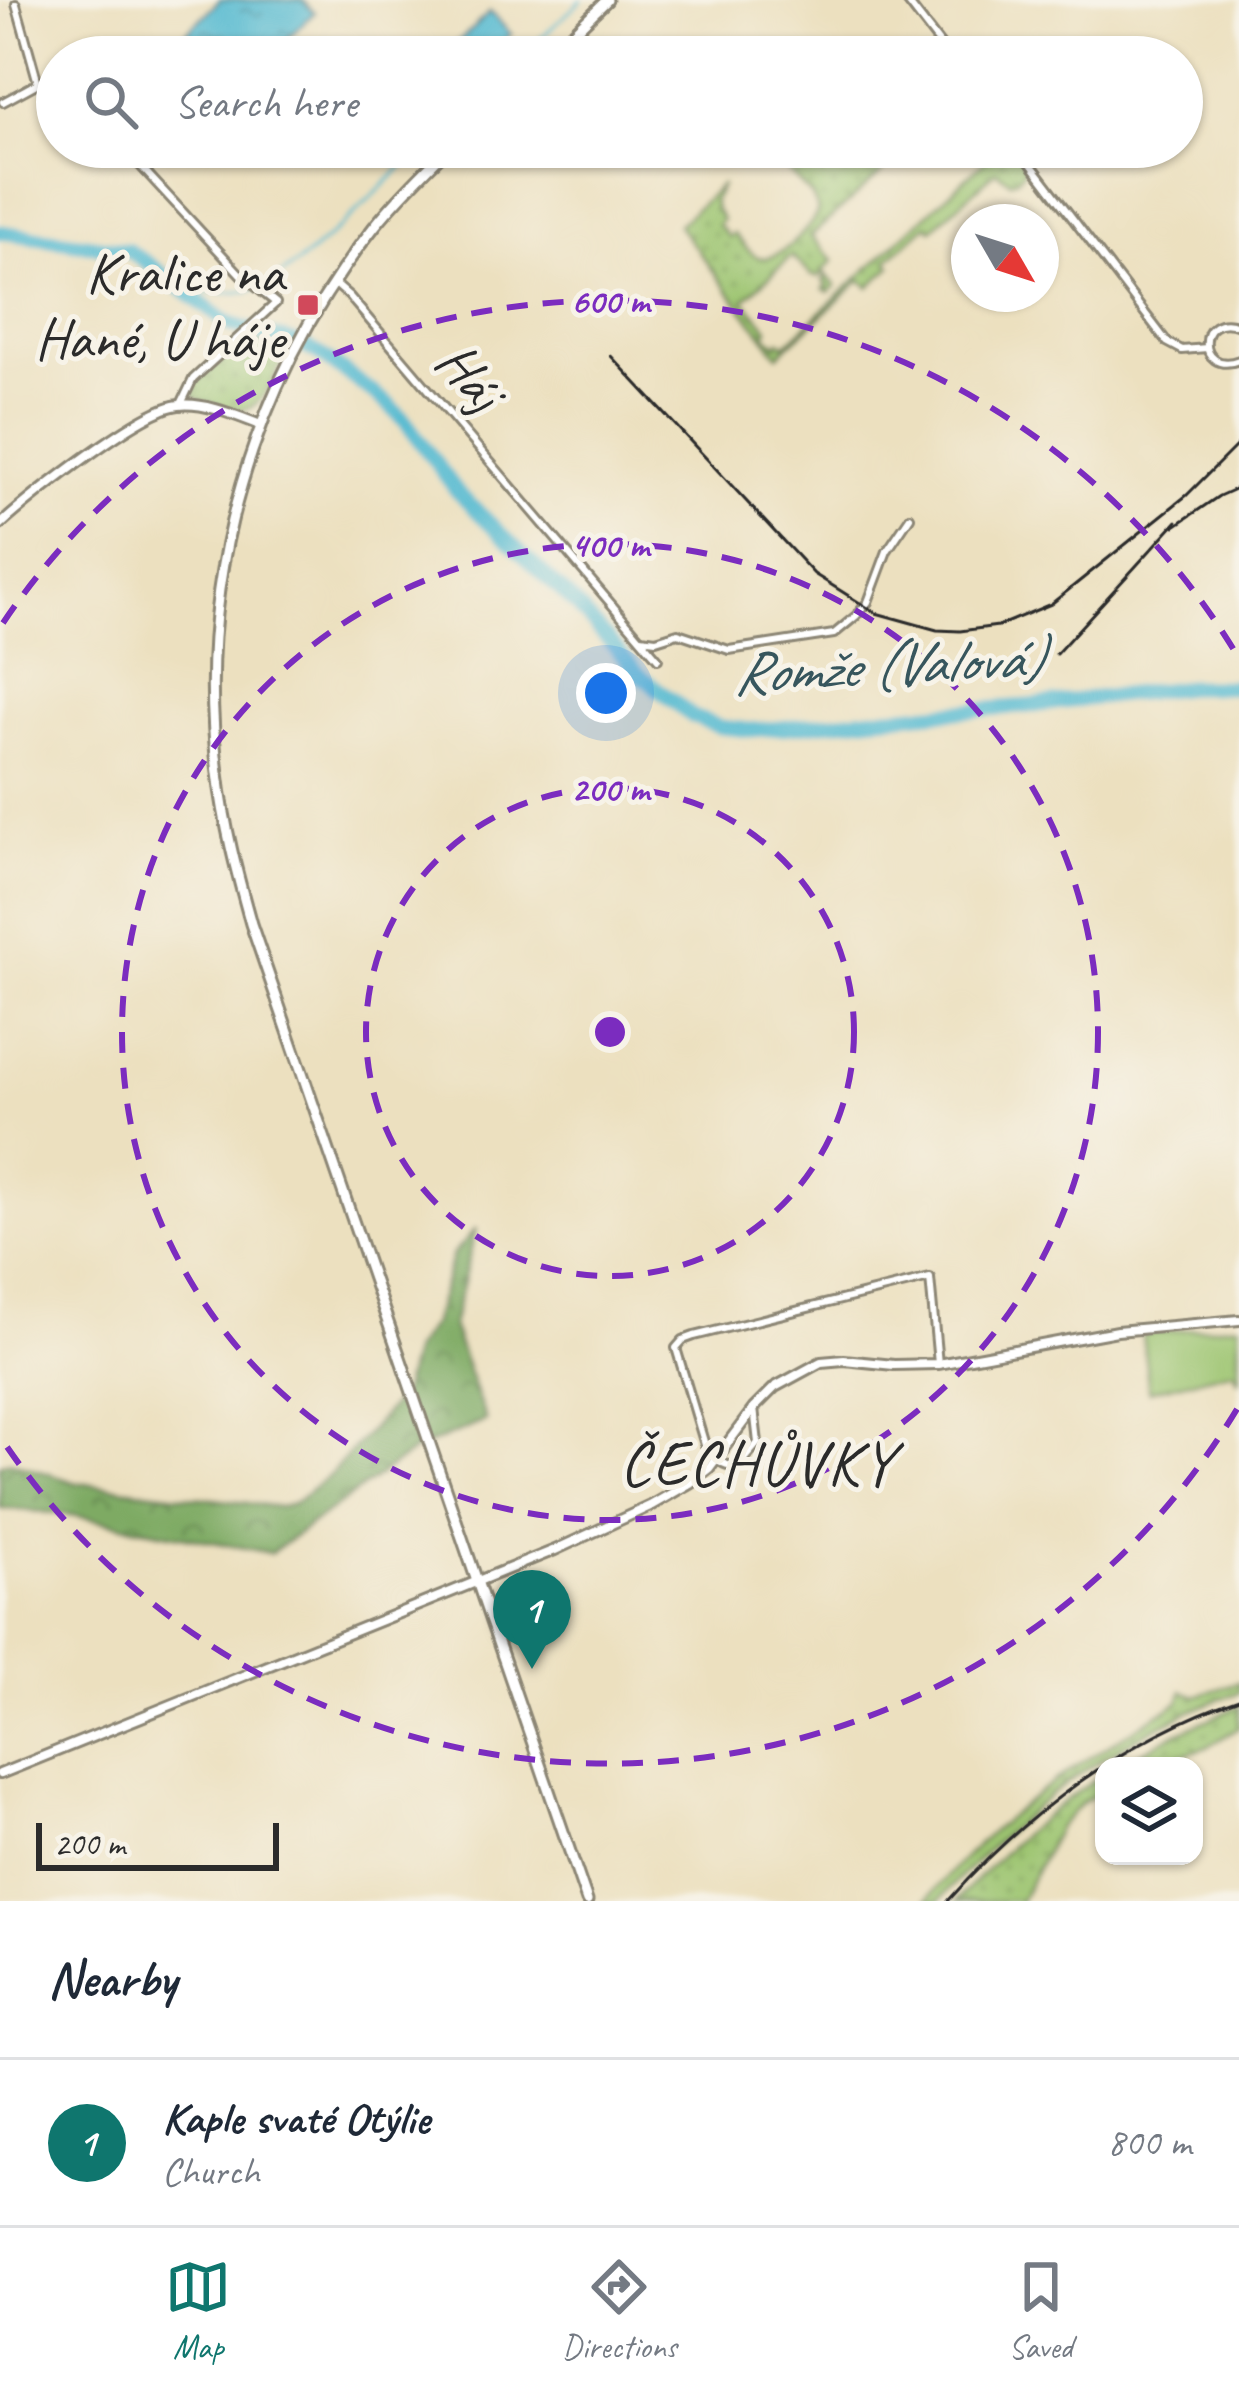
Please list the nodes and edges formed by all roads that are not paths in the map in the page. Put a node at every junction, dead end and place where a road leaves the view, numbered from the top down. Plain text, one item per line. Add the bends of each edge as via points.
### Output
1 (608, 0) edge
2 (906, 0) edge
3 (16, 4) dead end
4 (569, 36) edge
5 (934, 36) edge
6 (36, 76) edge
7 (36, 84) edge
8 (3, 102) dead end
9 (142, 168) edge
10 (429, 168) edge
11 (1034, 168) edge
12 (334, 283) junction
13 (1239, 326) edge
14 (1207, 348) junction
15 (1239, 359) edge
16 (182, 404) junction
17 (261, 425) junction
18 (910, 517) dead end
19 (0, 525) edge
20 (638, 636) junction
21 (658, 659) dead end
22 (1239, 1320) edge
23 (938, 1364) junction
24 (754, 1408) junction
25 (716, 1459) junction
26 (478, 1581) junction
27 (0, 1774) edge
28 (587, 1901) edge

1 - 4 main road
2 - 5 street
3 - 6 street
7 - 8 street
9 - 16 street via 276,303 193,379
10 - 12 main road
11 - 14 street via 1166,342
12 - 17 main road
12 - 20 street, Háj
13 - 14 street via 1214,326
14 - 15 street via 1220,362
16 - 17 street
16 - 19 street via 149,415
17 - 26 main road via 234,509 217,606 213,709 224,813 251,924
18 - 20 street via 868,602 834,634 729,650 678,634
20 - 21 street, Háj
22 - 23 street via 1117,1330
23 - 24 street via 821,1363 781,1382
23 - 25 street via 930,1278 682,1340 676,1348
24 - 25 street
24 - 25 street via 757,1446 736,1466
25 - 26 street via 650,1506
26 - 27 street
26 - 28 main road

